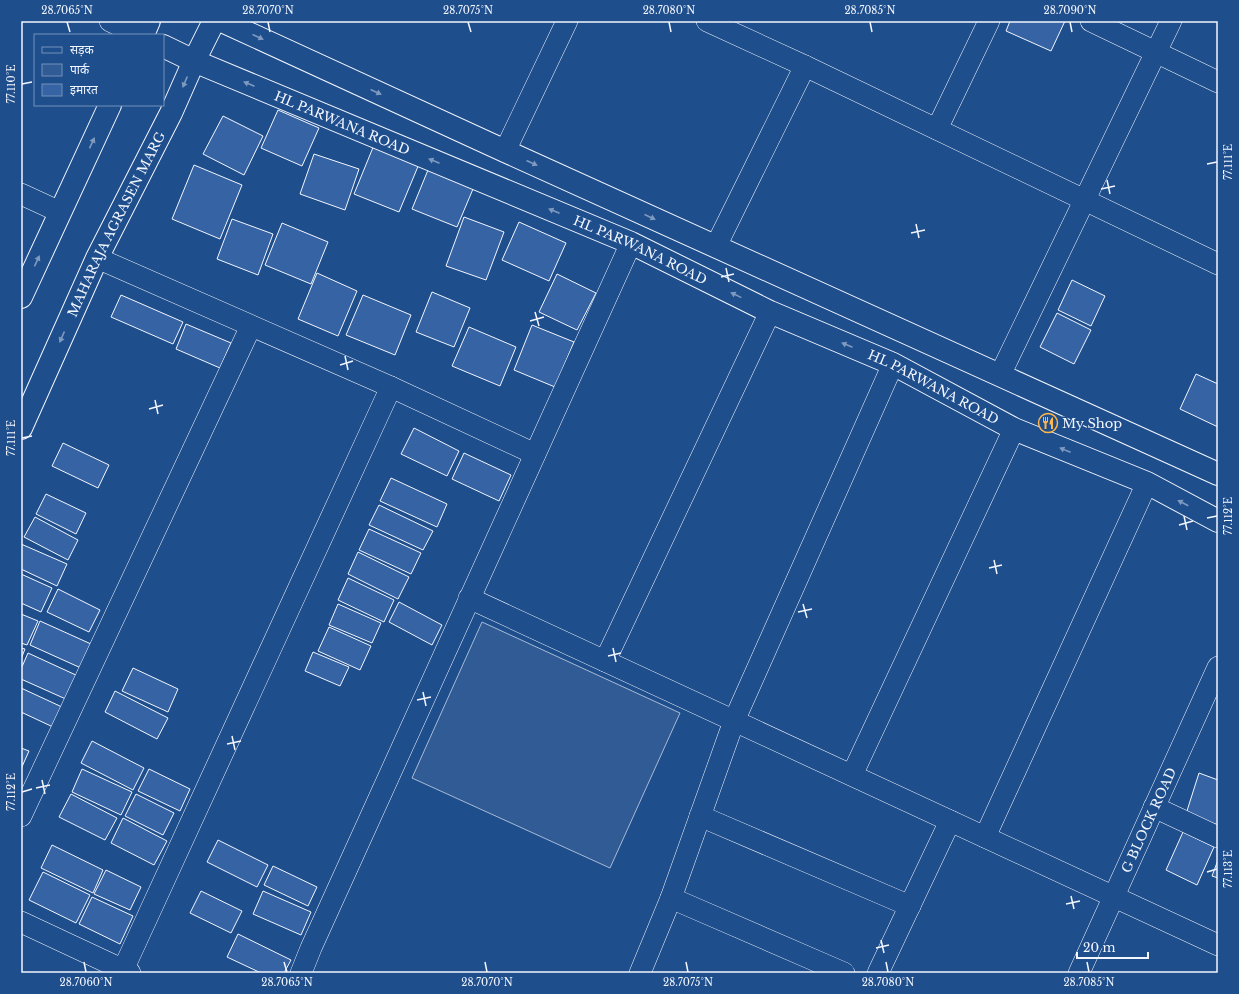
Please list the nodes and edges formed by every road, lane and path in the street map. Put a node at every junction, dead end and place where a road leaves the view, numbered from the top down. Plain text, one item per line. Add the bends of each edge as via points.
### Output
1 (110, 21) edge
2 (149, 21) edge
3 (214, 21) edge
4 (222, 21) edge
5 (567, 21) edge
6 (707, 21) edge
7 (989, 21) edge
8 (1091, 21) edge
9 (1171, 21) edge
10 (737, 27) edge
11 (137, 34) edge
12 (143, 34) edge
13 (164, 46) edge
14 (1155, 53) junction
15 (194, 61) junction
16 (806, 66) junction
17 (1218, 82) edge
18 (110, 106) edge
19 (937, 130) junction
20 (505, 151) junction
21 (21, 194) edge
22 (1084, 200) junction
23 (60, 212) junction
24 (631, 243) junction
25 (716, 246) junction
26 (97, 258) junction
27 (1218, 264) edge
28 (21, 297) edge
29 (770, 312) junction
30 (252, 326) junction
31 (893, 364) junction
32 (1000, 375) junction
33 (391, 387) junction
34 (21, 428) edge
35 (1014, 429) junction
36 (535, 454) junction
37 (1218, 474) edge
38 (1146, 483) junction
39 (1218, 521) edge
40 (470, 598) junction
41 (605, 661) junction
42 (1218, 667) edge
43 (734, 721) junction
44 (852, 775) junction
45 (1154, 807) junction
46 (21, 816) edge
47 (700, 816) junction
48 (950, 821) junction
49 (985, 837) junction
50 (1218, 837) edge
51 (1114, 896) junction
52 (671, 898) junction
53 (910, 906) junction
54 (21, 922) edge
55 (1218, 945) edge
56 (126, 971) edge
57 (301, 973) edge
58 (640, 973) edge
59 (844, 973) edge
60 (878, 973) edge
61 (1079, 973) edge

1 - 11 street
2 - 12 street
3 - 15 street, MAHARAJA AGRASEN MARG
4 -> 20 street
5 - 20 street
6 - 10 street
7 - 19 street
8 - 14 street
9 - 14 street
10 - 16 street
13 - 15 street, HL PARWANA ROAD
14 - 17 street
14 - 22 street
24 -> 15 street, HL PARWANA ROAD
15 -> 26 street, MAHARAJA AGRASEN MARG via 171,113
16 - 19 street
16 - 25 street
23 -> 18 street
19 - 22 street
20 -> 25 street
21 - 23 street
22 - 27 street
22 - 32 street
28 -> 23 street
29 -> 24 street, HL PARWANA ROAD
24 - 36 street
25 - 32 street
26 - 30 street
26 -> 34 street, MAHARAJA AGRASEN MARG
31 -> 29 street, HL PARWANA ROAD
29 - 41 street
30 - 33 street
30 - 46 street
31 - 35 street, HL PARWANA ROAD
31 - 43 street
32 - 37 street
33 - 36 street
33 - 56 street
38 -> 35 street, HL PARWANA ROAD
35 - 44 street
36 - 40 street
39 -> 38 street, HL PARWANA ROAD
38 - 49 street
40 - 41 street
40 - 57 street
41 - 43 street
42 - 45 street, G BLOCK ROAD
43 - 44 street
43 - 47 street
44 - 48 street
45 - 50 street
45 - 51 street, G BLOCK ROAD
47 - 52 street
47 - 53 street
48 - 49 street
48 - 53 street
49 - 51 street
51 - 55 street
51 - 61 street, G BLOCK ROAD
52 - 58 street
52 - 59 street
53 - 60 street
54 - 56 street

